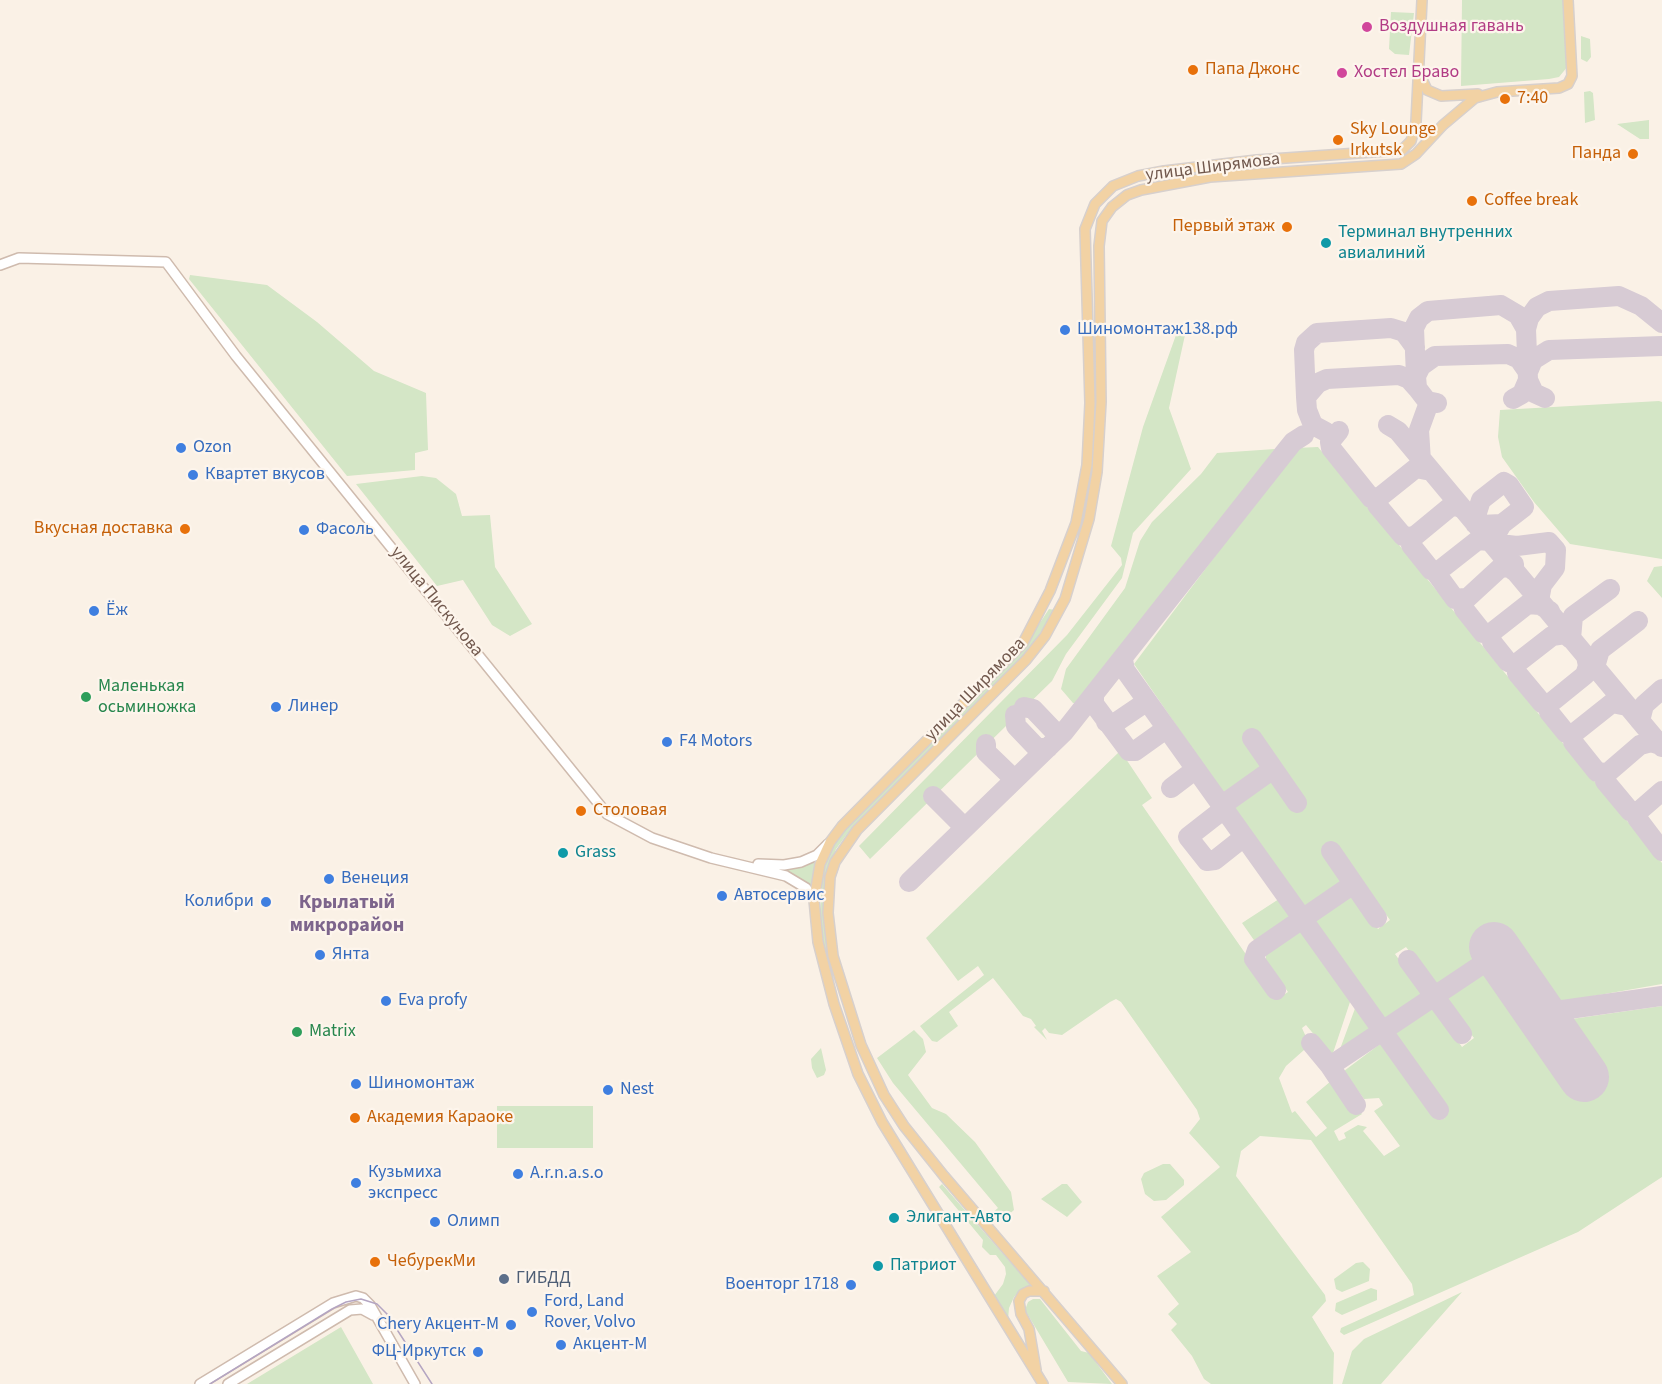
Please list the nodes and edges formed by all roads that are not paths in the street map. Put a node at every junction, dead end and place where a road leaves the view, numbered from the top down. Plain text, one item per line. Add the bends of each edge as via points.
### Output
1 (1422, 0) edge
2 (1568, 0) edge
3 (1419, 66) junction
4 (1497, 92) junction
5 (0, 265) edge
6 (1065, 553) junction
7 (1080, 553) junction
8 (1042, 608) junction
9 (1058, 613) junction
10 (830, 842) junction
11 (711, 858) junction
12 (814, 900) junction
13 (1044, 1291) junction
14 (376, 1316) junction
15 (1037, 1375) junction
16 (200, 1384) edge
17 (228, 1384) edge
18 (415, 1384) edge
19 (1043, 1384) edge
20 (1122, 1384) edge

1 - 3 main road, улица Ширямова
2 - 4 main road, улица Ширямова via 1571,81 1559,88
3 - 4 main road via 1422,85 1437,94 1448,97
3 - 6 main road, улица Ширямова via 1414,133 1402,150 1164,171 1113,186 1095,204 1085,229 1088,444 1081,500
4 - 7 main road, улица Ширямова via 1470,101 1401,164 1210,177 1140,190 1112,207 1100,231 1100,442 1094,495
5 - 11 street, улица Пискунова via 19,258 166,262 236,356 607,814 652,838
6 - 7 main road via 1065,567 1072,570
6 - 8 main road, улица Ширямова
7 - 9 main road, улица Ширямова
8 - 9 main road via 1055,602
8 - 10 main road, улица Ширямова via 1031,631 1012,655 853,814
9 - 13 main road, улица Ширямова via 1026,660 856,830 835,862 828,913 833,956 861,1045 884,1095 944,1176
10 - 11 street, улица Пискунова via 810,859 784,865
10 - 12 main road, улица Ширямова via 820,864
11 - 12 street, улица Пискунова via 786,876 806,888
12 - 15 main road, улица Ширямова via 828,984 866,1094
13 - 15 main road via 1023,1293 1019,1301
13 - 20 main road, улица Ширямова
14 - 16 street via 363,1298 349,1296
14 - 17 street via 365,1310 350,1310
14 - 18 street
15 - 19 main road, улица Ширямова

